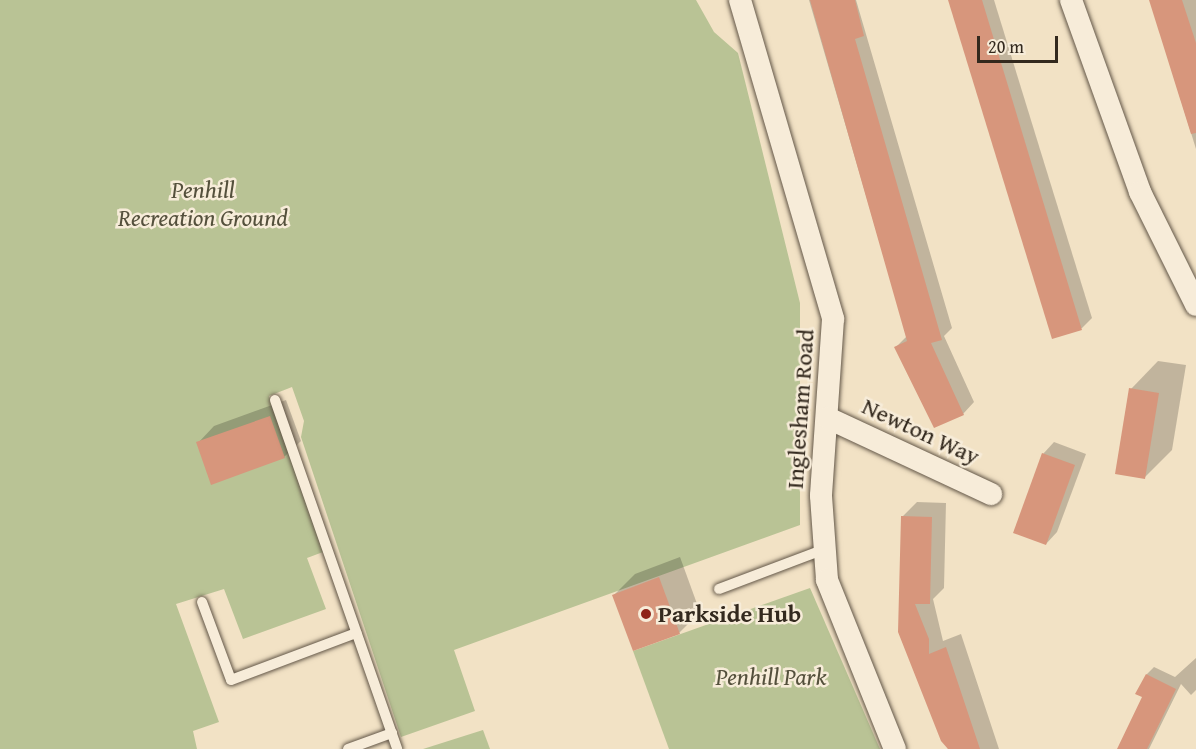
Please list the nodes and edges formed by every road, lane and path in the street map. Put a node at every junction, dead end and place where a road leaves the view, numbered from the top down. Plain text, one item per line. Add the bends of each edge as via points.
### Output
1 (740, 0) edge
2 (1071, 0) edge
3 (1196, 304) edge
4 (275, 400) dead end
5 (828, 418) junction
6 (991, 494) dead end
7 (822, 550) junction
8 (719, 589) dead end
9 (201, 602) dead end
10 (356, 633) junction
11 (392, 733) junction
12 (348, 749) edge
13 (398, 749) edge
14 (896, 749) edge

1 - 5 street, Inglesham Road via 831,310
2 - 3 street via 1140,192
4 - 10 lane
5 - 6 street, Newton Way
5 - 7 street, Inglesham Road
7 - 8 lane
7 - 14 street, Inglesham Road via 834,600
9 - 10 lane via 231,680
10 - 11 lane
11 - 12 lane
11 - 13 lane

